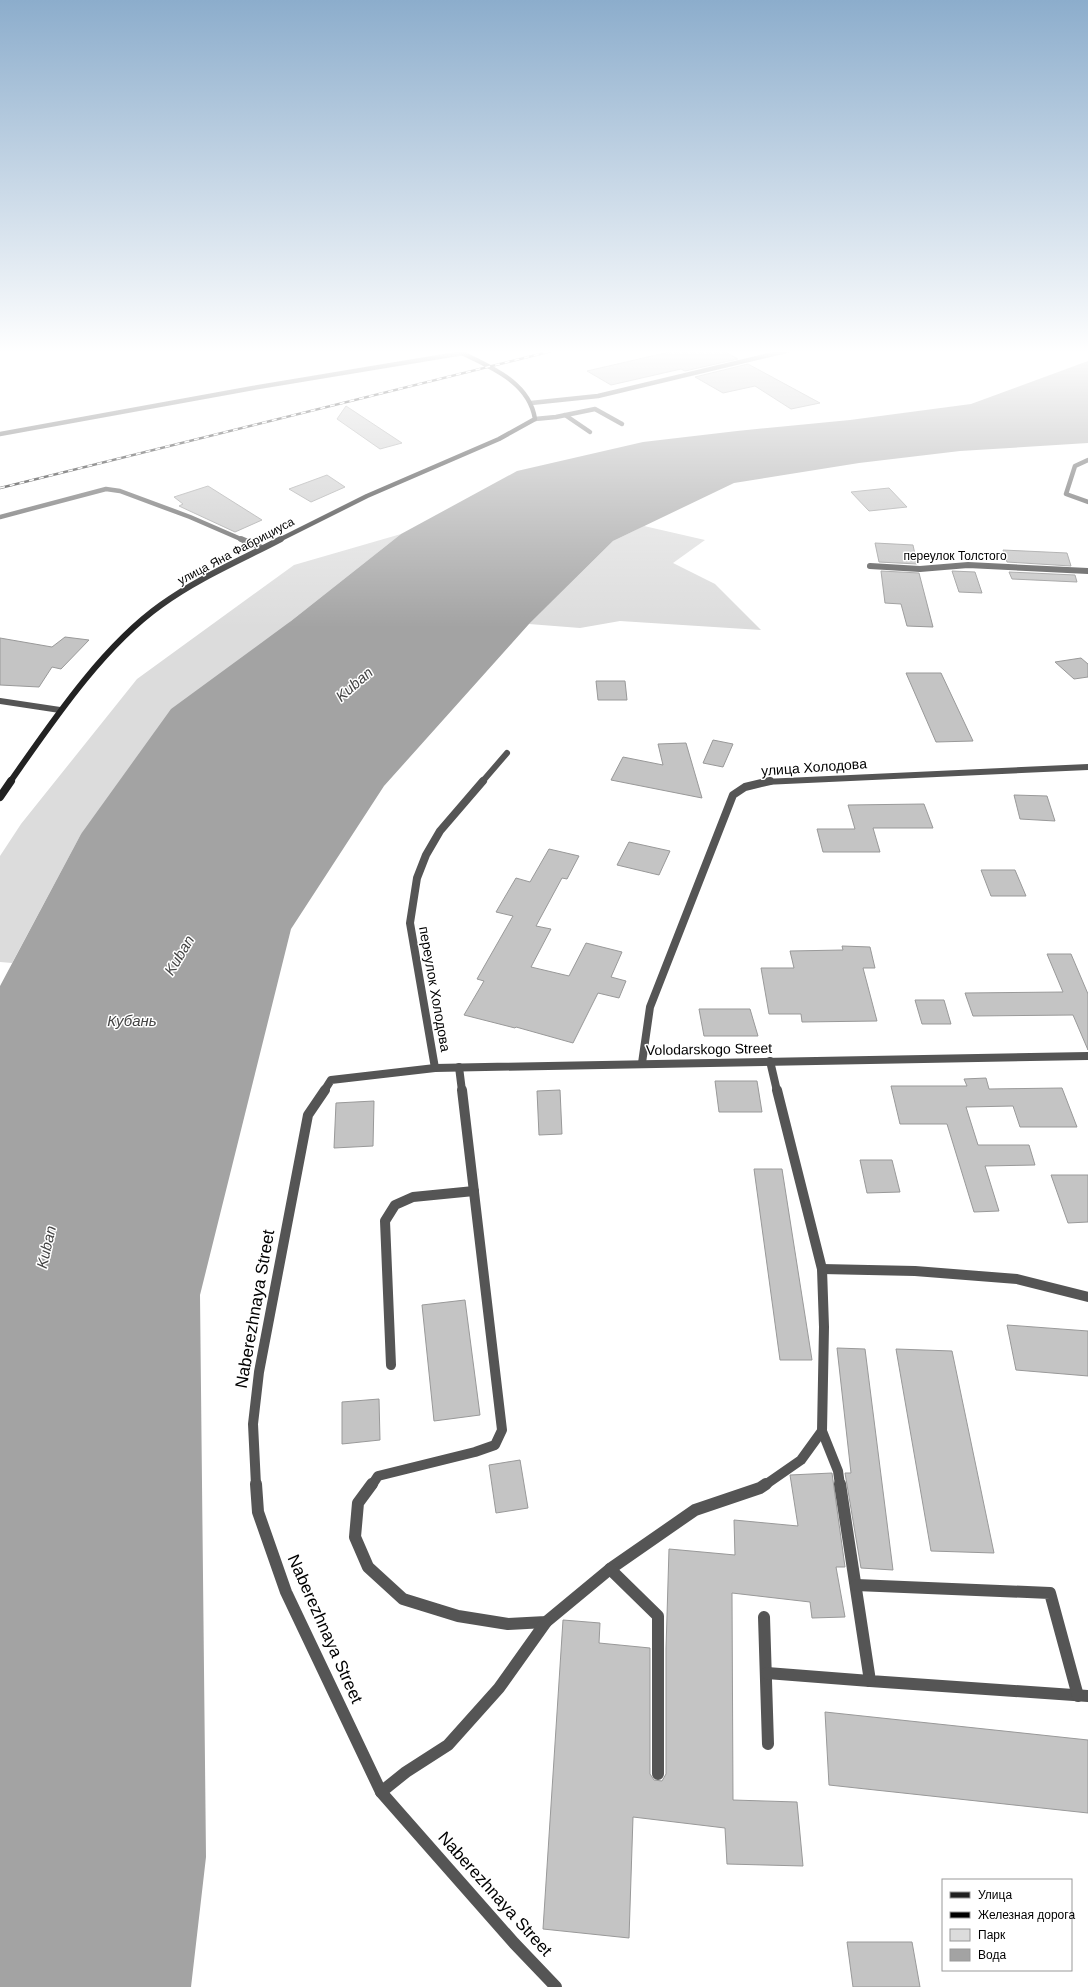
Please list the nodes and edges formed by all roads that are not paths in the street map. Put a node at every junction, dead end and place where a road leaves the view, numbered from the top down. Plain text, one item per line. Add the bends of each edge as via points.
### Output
1 (495, 443) edge
2 (1088, 460) edge
3 (1088, 502) edge
4 (0, 517) edge
5 (262, 548) junction
6 (870, 566) dead end
7 (1088, 571) edge
8 (0, 701) edge
9 (60, 710) junction
10 (507, 753) dead end
11 (1088, 767) edge
12 (0, 797) edge
13 (1088, 1056) edge
14 (770, 1061) junction
15 (642, 1063) junction
16 (460, 1067) junction
17 (435, 1068) junction
18 (330, 1080) joint
19 (474, 1191) junction
20 (822, 1269) junction
21 (1088, 1297) edge
22 (391, 1365) dead end
23 (822, 1431) junction
24 (610, 1569) junction
25 (856, 1585) junction
26 (764, 1617) dead end
27 (546, 1622) junction
28 (767, 1673) junction
29 (870, 1681) junction
30 (1083, 1696) edge
31 (768, 1744) dead end
32 (658, 1774) dead end
33 (381, 1792) junction
34 (556, 1987) edge

1 - 5 street, улица Яна Фабрициуса via 386,487
2 - 3 street via 1075,466 1066,494
4 - 5 street via 106,489 120,491 190,517
5 - 9 street, улица Яна Фабрициуса via 170,600 139,623
6 - 7 street, переулок Толстого via 920,568 968,565
8 - 9 street
9 - 12 street, улица Яна Фабрициуса
10 - 17 street, переулок Холодова via 440,831 426,855 417,878 410,922
11 - 15 street, улица Холодова via 769,781 748,785 738,790 733,795 650,1007
13 - 14 street, Volodarskogo Street
14 - 15 street, Volodarskogo Street
14 - 20 street
15 - 16 street, Volodarskogo Street
16 - 17 street, Volodarskogo Street
16 - 19 street
17 - 18 street, Volodarskogo Street
18 - 33 street, Naberezhnaya Street via 308,1115 259,1372 253,1424 258,1512 286,1592
19 - 22 street via 412,1197 395,1206 385,1221
19 - 27 street via 502,1430 495,1445 378,1476 358,1503 355,1537 368,1567 403,1598 458,1616 508,1624
20 - 21 street via 915,1271 1017,1279
20 - 23 street
23 - 24 street via 801,1460 760,1488 695,1510
23 - 25 street via 838,1471
24 - 27 street
24 - 32 street via 658,1616
25 - 29 street
25 - 30 street via 1050,1593
26 - 28 street
27 - 33 street via 499,1688 448,1745 406,1772
28 - 29 street
28 - 31 street
29 - 30 street
33 - 34 street, Naberezhnaya Street

